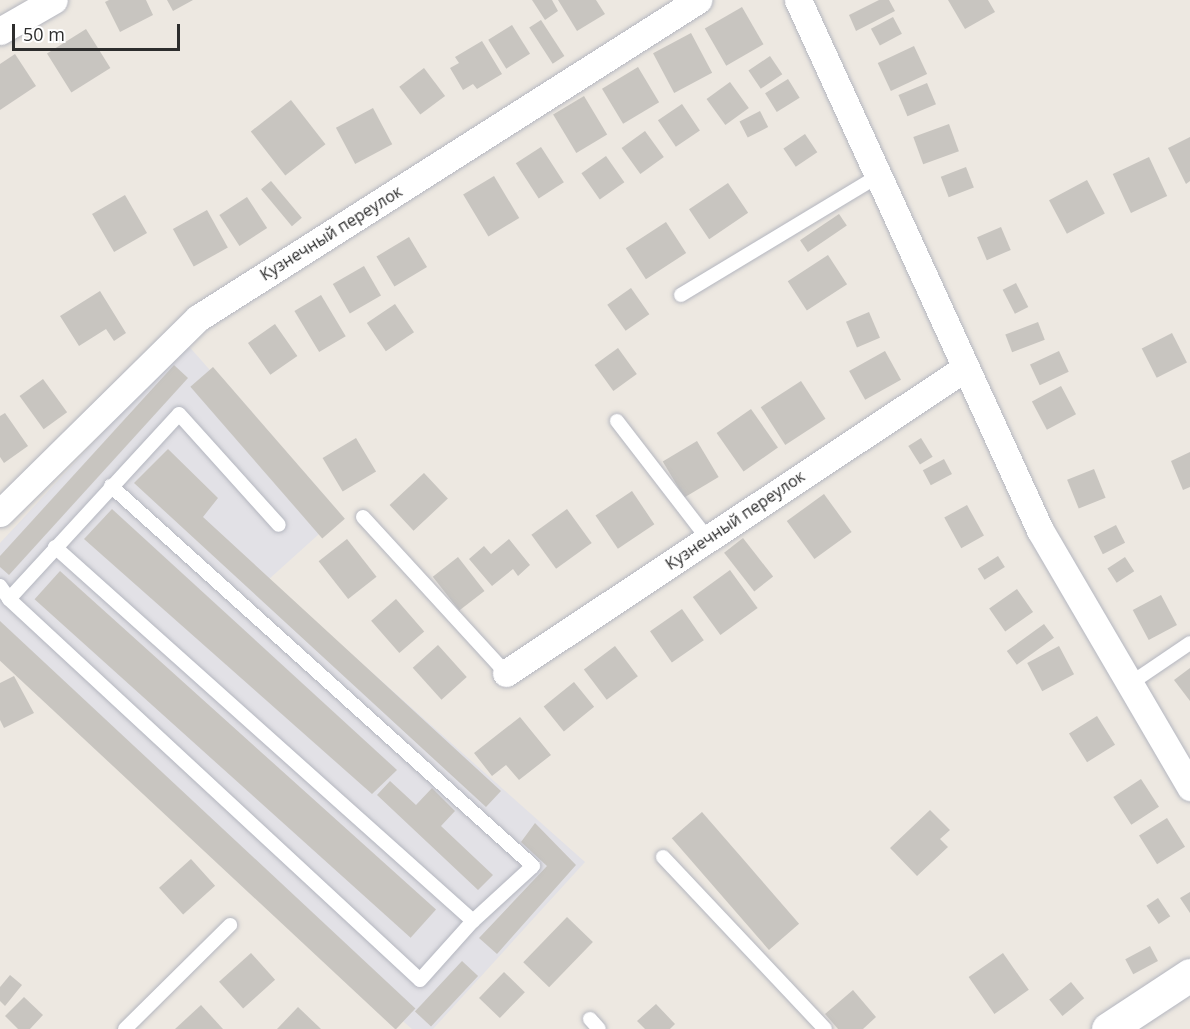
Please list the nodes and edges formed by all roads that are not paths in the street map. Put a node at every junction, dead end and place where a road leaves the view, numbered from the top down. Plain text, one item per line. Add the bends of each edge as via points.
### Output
1 (54, 0) edge
2 (698, 0) edge
3 (798, 0) edge
4 (0, 31) edge
5 (878, 177) junction
6 (681, 295) dead end
7 (965, 368) junction
8 (617, 421) dead end
9 (111, 486) junction
10 (0, 513) edge
11 (363, 517) dead end
12 (279, 525) dead end
13 (708, 539) junction
14 (55, 547) junction
15 (0, 586) edge
16 (9, 599) junction
17 (1190, 643) edge
18 (506, 673) joint
19 (1131, 683) junction
20 (1190, 787) edge
21 (663, 857) dead end
22 (473, 921) junction
23 (230, 925) dead end
24 (1190, 975) edge
25 (125, 1029) edge
26 (825, 1029) edge
27 (1108, 1029) edge

1 - 4 street
2 - 10 street, Кузнечный переулок via 198,318
3 - 5 street
5 - 6 lane
5 - 7 street
7 - 13 street, Кузнечный переулок
7 - 19 street via 1040,530
8 - 13 lane
9 - 12 lane via 179,414
9 - 14 lane
9 - 22 lane via 532,866
11 - 18 lane
13 - 18 street, Кузнечный переулок
14 - 16 lane
14 - 22 lane
15 - 16 lane
16 - 22 lane via 420,981
17 - 19 lane
19 - 20 street
21 - 26 lane
23 - 25 lane
24 - 27 street

